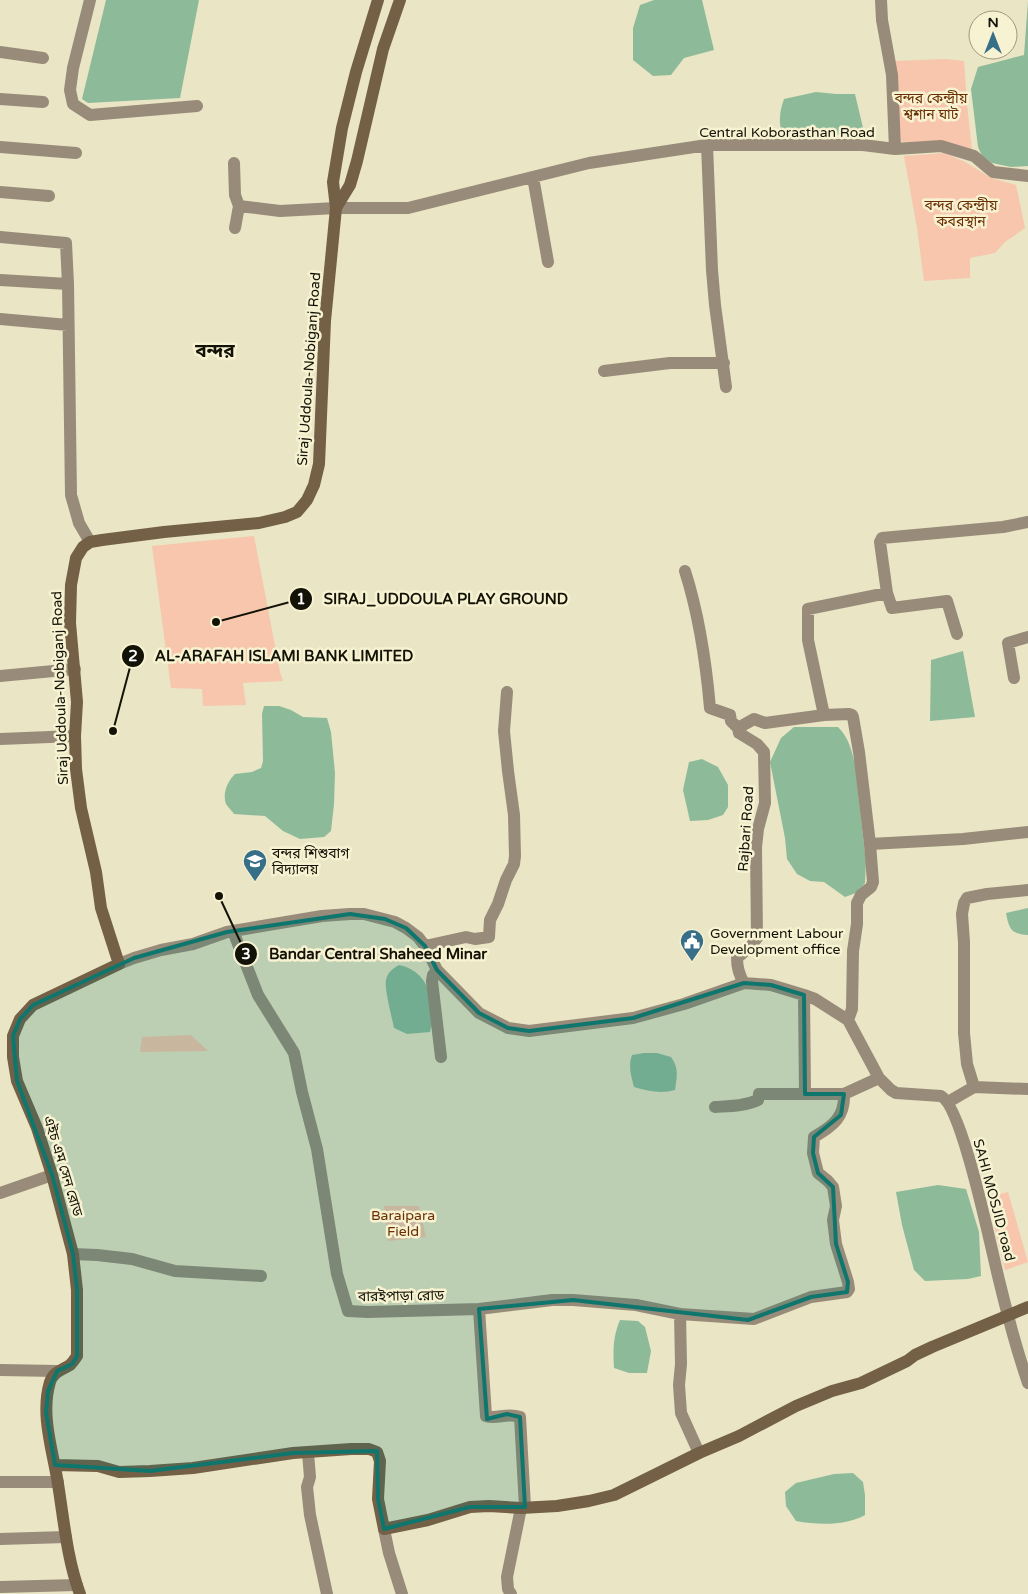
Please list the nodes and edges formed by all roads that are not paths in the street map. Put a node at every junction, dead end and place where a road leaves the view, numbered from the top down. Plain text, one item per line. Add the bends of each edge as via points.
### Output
1 (90, 0) edge
2 (378, 0) edge
3 (400, 0) edge
4 (881, 0) edge
5 (0, 52) edge
6 (43, 58) dead end
7 (0, 99) edge
8 (43, 102) dead end
9 (197, 106) dead end
10 (707, 145) junction
11 (0, 147) edge
12 (895, 149) junction
13 (76, 153) dead end
14 (234, 163) dead end
15 (1028, 176) edge
16 (533, 177) junction
17 (0, 192) edge
18 (49, 196) dead end
19 (238, 206) junction
20 (336, 208) junction
21 (236, 228) dead end
22 (0, 237) edge
23 (548, 262) dead end
24 (0, 280) edge
25 (68, 284) junction
26 (0, 319) edge
27 (68, 325) junction
28 (724, 363) junction
29 (604, 371) dead end
30 (726, 388) dead end
31 (1028, 522) edge
32 (90, 542) junction
33 (685, 571) dead end
34 (887, 593) junction
35 (957, 634) dead end
36 (1028, 636) edge
37 (74, 669) junction
38 (0, 676) edge
39 (1014, 678) dead end
40 (507, 692) dead end
41 (824, 715) junction
42 (738, 728) junction
43 (75, 736) junction
44 (0, 738) edge
45 (1028, 832) edge
46 (870, 844) junction
47 (1028, 890) edge
48 (233, 931) junction
49 (426, 946) junction
50 (119, 964) junction
51 (436, 970) junction
52 (744, 983) junction
53 (804, 995) junction
54 (848, 1020) junction
55 (441, 1057) dead end
56 (879, 1078) junction
57 (974, 1087) junction
58 (1028, 1089) edge
59 (805, 1094) junction
60 (844, 1094) junction
61 (948, 1102) junction
62 (715, 1107) dead end
63 (52, 1175) junction
64 (0, 1193) edge
65 (73, 1254) junction
66 (261, 1276) dead end
67 (1028, 1307) edge
68 (479, 1309) junction
69 (680, 1314) junction
70 (1008, 1316) junction
71 (0, 1370) edge
72 (57, 1371) junction
73 (1028, 1384) edge
74 (308, 1453) junction
75 (699, 1453) junction
76 (55, 1464) junction
77 (0, 1482) edge
78 (58, 1482) junction
79 (523, 1507) junction
80 (384, 1529) junction
81 (66, 1537) junction
82 (0, 1539) edge
83 (0, 1587) edge
84 (79, 1590) edge
85 (327, 1594) edge
86 (402, 1594) edge
87 (511, 1594) edge

1 - 9 street via 73,68 70,90 73,104 90,115
2 - 20 main road, Siraj Uddoula-Nobiganj Road via 356,72 338,150 333,182
3 - 20 main road, Siraj Uddoula-Nobiganj Road via 383,49 350,185
4 - 12 street via 892,75
5 - 6 street
7 - 8 street
10 - 12 street, Central Koborasthan Road via 863,145
10 - 16 street, Central Koborasthan Road via 589,163
10 - 28 street via 715,305
11 - 13 street
12 - 15 street, Central Koborasthan Road via 941,146 974,156 993,172
14 - 19 street
16 - 20 street, Central Koborasthan Road via 408,208
16 - 23 street
17 - 18 street
19 - 20 street, Central Koborasthan Road via 280,211
19 - 21 street
20 - 32 main road, Siraj Uddoula-Nobiganj Road via 325,321 319,464 307,500 297,512 259,523
22 - 25 street via 66,243
24 - 25 street
25 - 27 street
26 - 27 street
27 - 32 street via 71,496 79,523
28 - 29 street via 670,363
28 - 30 street
31 - 34 street via 882,538
32 - 37 main road, Siraj Uddoula-Nobiganj Road via 76,558 71,584
33 - 42 street via 693,595 710,708 730,715 730,721
34 - 35 street via 892,608 947,601
34 - 41 street via 808,609 808,640
36 - 39 street via 1008,642
37 - 38 street
37 - 43 main road, Siraj Uddoula-Nobiganj Road via 77,702
40 - 49 street via 504,731 514,815 514,864 490,920 489,937 466,937
41 - 42 street via 765,723 754,719
41 - 46 street via 850,714 853,717
42 - 52 street, Rajbari Road via 739,733 764,752 764,803 756,847 757,938 738,958 739,976
43 - 44 street
43 - 50 main road, Siraj Uddoula-Nobiganj Road via 81,808 101,908
45 - 46 street
46 - 54 street via 873,882 857,900 852,1008
47 - 57 street via 987,894 968,898 964,903 964,1033 967,1064
48 - 49 street, এইচ এম সেন রোড via 322,916 364,914 395,922
48 - 50 street, এইচ এম সেন রোড
48 - 68 street, বারইপাড়া রোড via 258,995 294,1053 317,1149 337,1274 348,1311
49 - 51 street
50 - 63 main road, এইচ এম সেন রোড via 33,1005 20,1019 13,1036 17,1081
51 - 52 street via 479,1013 508,1028 529,1031 633,1018
51 - 55 street via 432,982
52 - 53 street via 772,985
53 - 54 street
53 - 59 street
54 - 56 street
56 - 60 street
56 - 61 street via 896,1093 941,1096
57 - 58 street
57 - 61 street
59 - 60 street
59 - 62 street via 759,1094 758,1101
60 - 69 street, বারইপাড়া রোড via 841,1115 814,1137 814,1153 818,1173 833,1187 836,1244 848,1282 847,1292 811,1297 754,1319
61 - 70 street, SAHI MOSJID road via 976,1182
63 - 64 street
63 - 65 main road, এইচ এম সেন রোড
65 - 66 street via 132,1259 175,1271
65 - 72 main road, এইচ এম সেন রোড via 77,1290 77,1356 72,1364
67 - 70 main road
68 - 69 street, বারইপাড়া রোড via 573,1300 636,1305
68 - 79 street via 486,1416 507,1414 520,1417
69 - 75 street via 681,1413
70 - 73 street, SAHI MOSJID road
70 - 75 main road via 932,1347 861,1383 815,1398
71 - 72 street
72 - 76 main road via 50,1380 46,1413
74 - 76 main road via 150,1471 119,1472 98,1466
74 - 80 main road via 351,1449 377,1452 380,1461 378,1499
74 - 85 street via 310,1515
75 - 79 main road via 614,1495 557,1506
76 - 78 main road
77 - 78 street
78 - 81 main road
79 - 80 main road via 470,1508
79 - 87 street via 507,1577
80 - 86 street
81 - 82 street
81 - 84 main road
83 - 84 street

